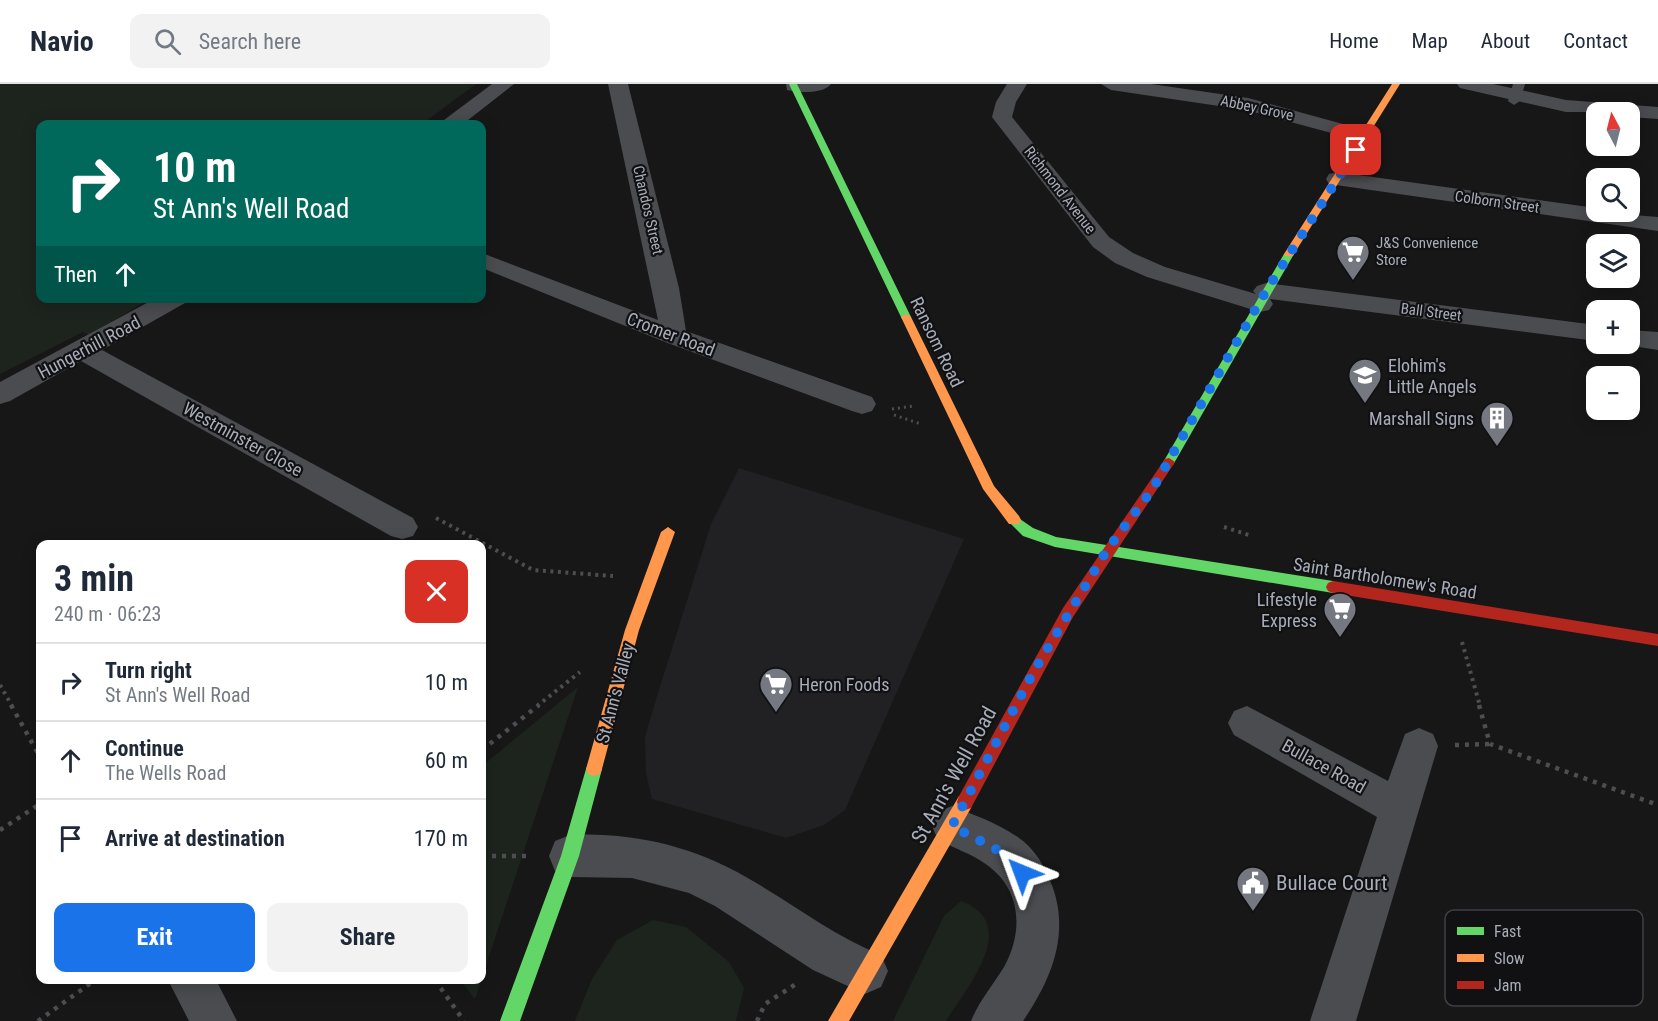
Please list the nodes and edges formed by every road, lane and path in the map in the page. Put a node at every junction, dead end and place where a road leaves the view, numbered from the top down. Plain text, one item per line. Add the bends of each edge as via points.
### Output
1 (504, 84) edge
2 (618, 84) edge
3 (821, 84) edge
4 (1017, 84) edge
5 (1111, 84) edge
6 (1396, 84) edge
7 (1467, 84) edge
8 (794, 85) edge
9 (1517, 94) edge
10 (1658, 113) edge
11 (456, 120) edge
12 (1365, 136) junction
13 (1337, 179) junction
14 (1658, 224) edge
15 (486, 262) edge
16 (1263, 297) junction
17 (167, 303) edge
18 (1586, 332) edge
19 (674, 336) junction
20 (1640, 339) edge
21 (1658, 341) edge
22 (84, 351) junction
23 (0, 394) edge
24 (945, 402) junction
25 (862, 404) junction
26 (964, 438) junction
27 (402, 527) joint
28 (1224, 527) dead end
29 (668, 531) dead end
30 (1252, 536) dead end
31 (477, 540) edge
32 (486, 545) edge
33 (1107, 550) junction
34 (650, 579) junction
35 (1452, 608) junction
36 (632, 630) junction
37 (1658, 640) edge
38 (0, 685) edge
39 (1247, 723) dead end
40 (1419, 746) dead end
41 (486, 747) edge
42 (36, 748) edge
43 (1658, 805) edge
44 (36, 807) edge
45 (1401, 809) junction
46 (952, 826) junction
47 (0, 830) edge
48 (570, 856) junction
49 (849, 965) junction
50 (89, 984) edge
51 (193, 984) edge
52 (438, 984) edge
53 (38, 1021) edge
54 (214, 1021) edge
55 (464, 1021) edge
56 (510, 1021) edge
57 (757, 1021) edge
58 (838, 1021) edge
59 (994, 1021) edge
60 (1333, 1021) edge

1 - 11 street
2 - 19 street, Chandos Street
3 - 8 street
4 - 16 street, Richmond Avenue via 1002,117 1101,242 1124,258 1156,272
5 - 12 street, Abbey Grove via 1248,104
6 - 12 street, St Ann's Well Road
7 - 9 street
8 - 24 street, Ransom Road
9 - 10 street via 1566,106
12 - 13 street, St Ann's Well Road
13 - 14 street, Colborn Street
13 - 16 street, St Ann's Well Road
15 - 19 street, Cromer Road
16 - 18 street, Ball Street
16 - 33 street, St Ann's Well Road via 1152,490
17 - 22 street, Hungerhill Road
19 - 25 street, Cromer Road
20 - 21 street
22 - 23 street, Hungerhill Road
22 - 27 street, Westminster Close
24 - 25 path via 893,409
24 - 26 street, Ransom Road
25 - 26 path
26 - 33 street, Ransom Road via 989,489 1028,532
27 - 31 path via 427,513
28 - 30 path
29 - 34 street, St Ann's Valley
32 - 34 path via 533,570
33 - 35 street, Saint Bartholomew's Road
33 - 46 street, St Ann's Well Road via 1034,671
34 - 36 street, St Ann's Valley
35 - 37 street, Saint Bartholomew's Road
35 - 43 path via 1490,744
36 - 41 path
36 - 48 street, St Ann's Valley
38 - 42 path
39 - 45 street, Bullace Road
40 - 45 street
44 - 47 path
45 - 60 street
46 - 49 street, St Ann's Well Road
46 - 59 street via 1009,856 1035,890 1041,925 1033,956 1009,1002
48 - 49 street via 603,853 674,866 729,891
48 - 56 street, St Ann's Valley
49 - 57 path via 765,1004
49 - 58 street, St Ann's Well Road
50 - 53 path
51 - 54 street
52 - 55 path

